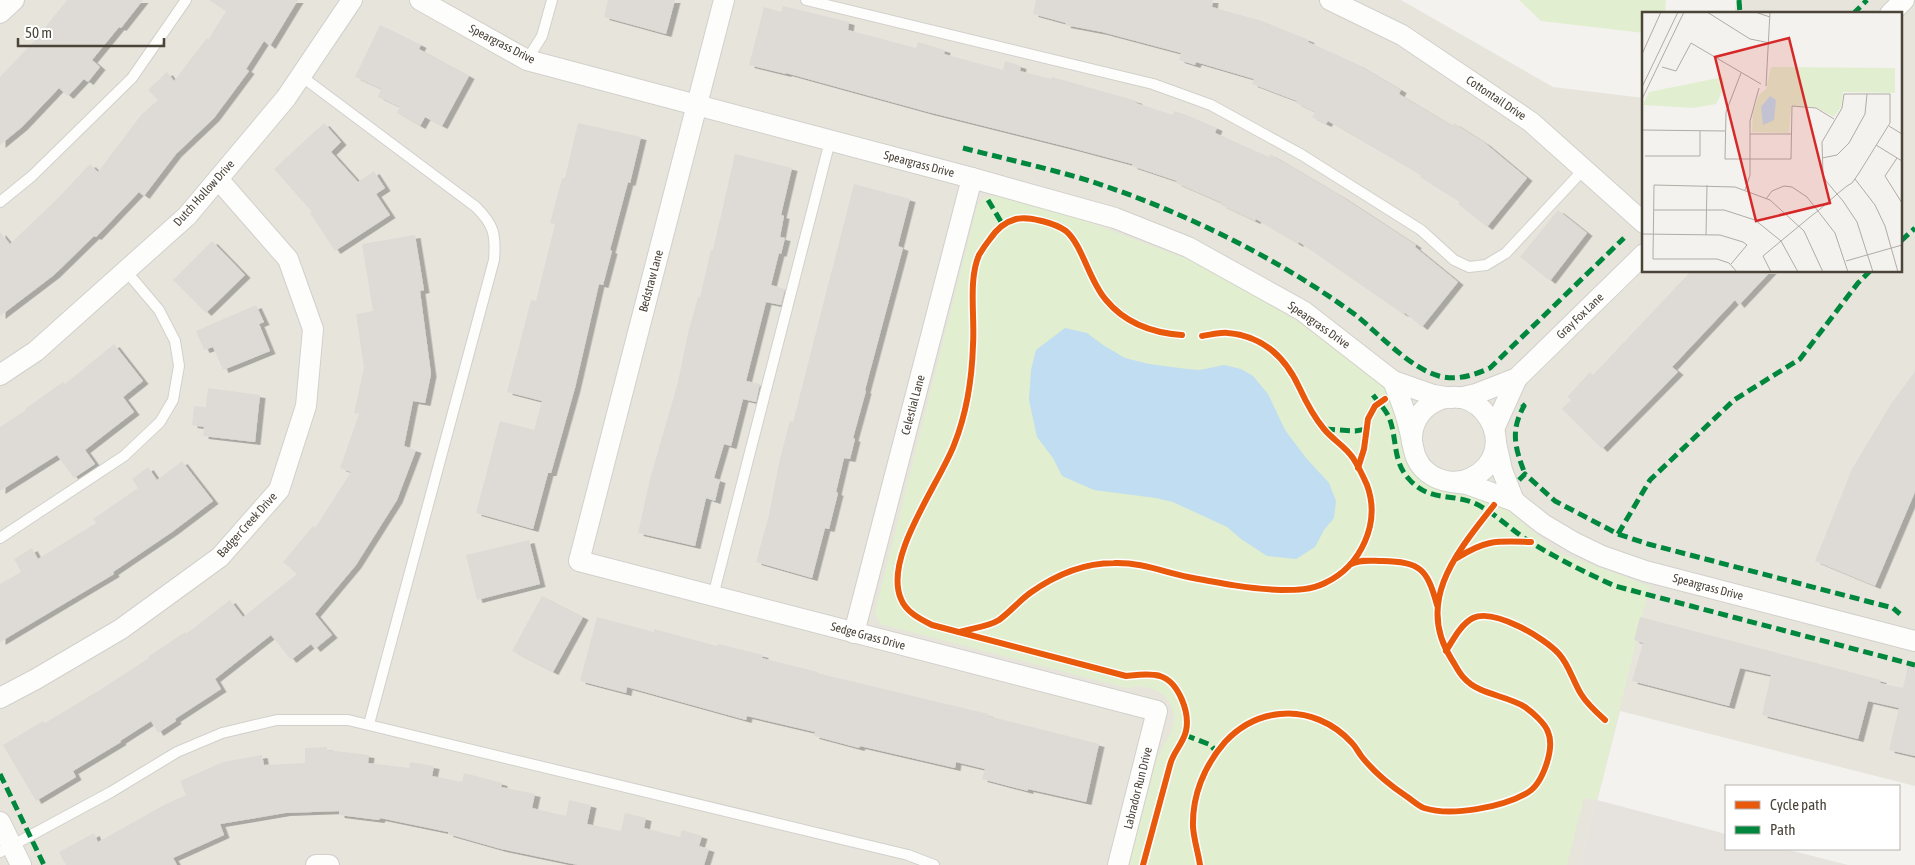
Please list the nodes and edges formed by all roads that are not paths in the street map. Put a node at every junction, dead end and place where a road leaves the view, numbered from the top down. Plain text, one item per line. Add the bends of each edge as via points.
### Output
1 (14, 0) edge
2 (186, 0) edge
3 (352, 0) edge
4 (420, 0) edge
5 (552, 0) edge
6 (724, 0) edge
7 (806, 0) edge
8 (1330, 0) edge
9 (1904, 0) edge
10 (1892, 12) edge
11 (0, 13) edge
12 (527, 60) junction
13 (301, 76) junction
14 (697, 106) junction
15 (830, 141) junction
16 (1584, 169) junction
17 (972, 178) junction
18 (218, 179) junction
19 (0, 202) edge
20 (1642, 220) edge
21 (1642, 256) edge
22 (126, 271) junction
23 (0, 375) edge
24 (1517, 378) junction
25 (1393, 381) junction
26 (1456, 398) junction
27 (1495, 434) junction
28 (1412, 443) junction
29 (1452, 482) junction
30 (1514, 501) junction
31 (0, 538) edge
32 (579, 561) joint
33 (713, 596) junction
34 (854, 633) junction
35 (1914, 638) edge
36 (0, 698) edge
37 (1157, 711) joint
38 (369, 724) junction
39 (0, 822) edge
40 (11, 855) edge
41 (316, 865) edge
42 (329, 865) edge
43 (934, 865) edge
44 (1118, 865) edge

1 - 11 street
2 - 19 lane via 132,78 32,176
3 - 13 street, Dutch Hollow Drive
4 - 12 street, Speargrass Drive
5 - 12 lane via 542,36
6 - 14 street, Bedstraw Lane
7 - 16 lane via 1153,84 1211,105 1302,155 1422,230 1454,260 1469,267 1486,265 1506,254
8 - 16 street, Cottontail Drive via 1402,35 1531,122
9 - 10 street
12 - 14 street, Speargrass Drive
13 - 18 street, Dutch Hollow Drive
13 - 38 lane via 476,207 490,221 495,235 494,260
14 - 15 street, Speargrass Drive
14 - 32 street, Bedstraw Lane
15 - 17 street, Speargrass Drive
15 - 33 lane
16 - 20 street, Cottontail Drive
17 - 25 street, Speargrass Drive via 1115,218 1188,247 1303,311
17 - 34 street, Celestial Lane
18 - 22 street, Dutch Hollow Drive via 188,216
18 - 36 street, Badger Creek Drive via 288,259 313,329 306,406 279,490 220,557 121,629
21 - 24 street, Gray Fox Lane
22 - 23 street, Dutch Hollow Drive via 36,350
22 - 31 lane via 159,310 175,340 180,366 172,400 160,422 124,456
24 - 26 street, Gray Fox Lane
24 - 27 street, Gray Fox Lane
25 - 26 street, Speargrass Drive via 1433,395
25 - 28 street
26 - 27 street via 1473,402 1484,411
26 - 28 street via 1438,400 1421,413 1414,425
27 - 29 street via 1492,457 1484,469 1466,480
27 - 30 street via 1500,464
28 - 29 street via 1417,460 1426,471 1438,479
29 - 30 street, Speargrass Drive
30 - 35 street, Speargrass Drive via 1575,543 1645,571
32 - 33 street, Sedge Grass Drive
33 - 34 street, Sedge Grass Drive
34 - 37 street, Sedge Grass Drive
37 - 44 street, Labrador Run Drive
38 - 40 lane via 348,720 277,720 222,733 177,752
38 - 43 lane via 898,852
39 - 40 street
41 - 42 street

